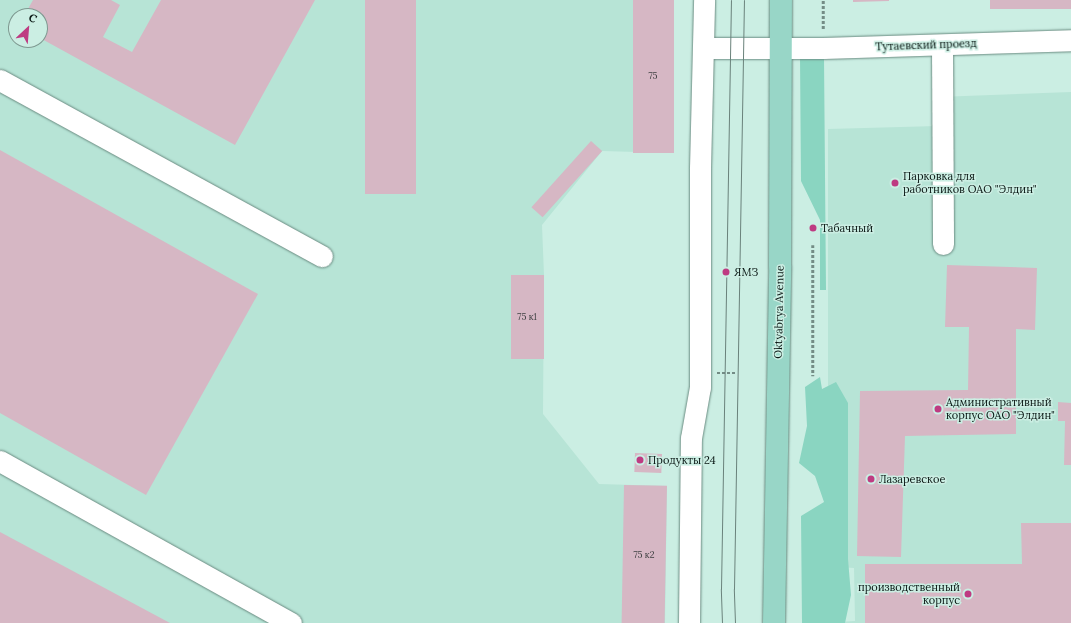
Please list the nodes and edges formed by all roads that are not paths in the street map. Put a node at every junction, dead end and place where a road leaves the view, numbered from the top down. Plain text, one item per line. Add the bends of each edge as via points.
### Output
1 (704, 0) edge
2 (781, 0) edge
3 (1071, 40) edge
4 (942, 45) junction
5 (780, 47) junction
6 (703, 48) junction
7 (0, 80) edge
8 (943, 244) dead end
9 (322, 256) dead end
10 (0, 461) edge
11 (291, 623) edge
12 (688, 623) edge
13 (774, 623) edge

1 - 6 street
2 - 5 main road, Oktyabrya Avenue
3 - 4 street, Тутаевский проезд
4 - 5 street, Тутаевский проезд
4 - 8 street
5 - 6 street, Тутаевский проезд
5 - 13 main road, Oktyabrya Avenue via 780,266
6 - 12 street via 700,387 691,438
7 - 9 street
10 - 11 street

